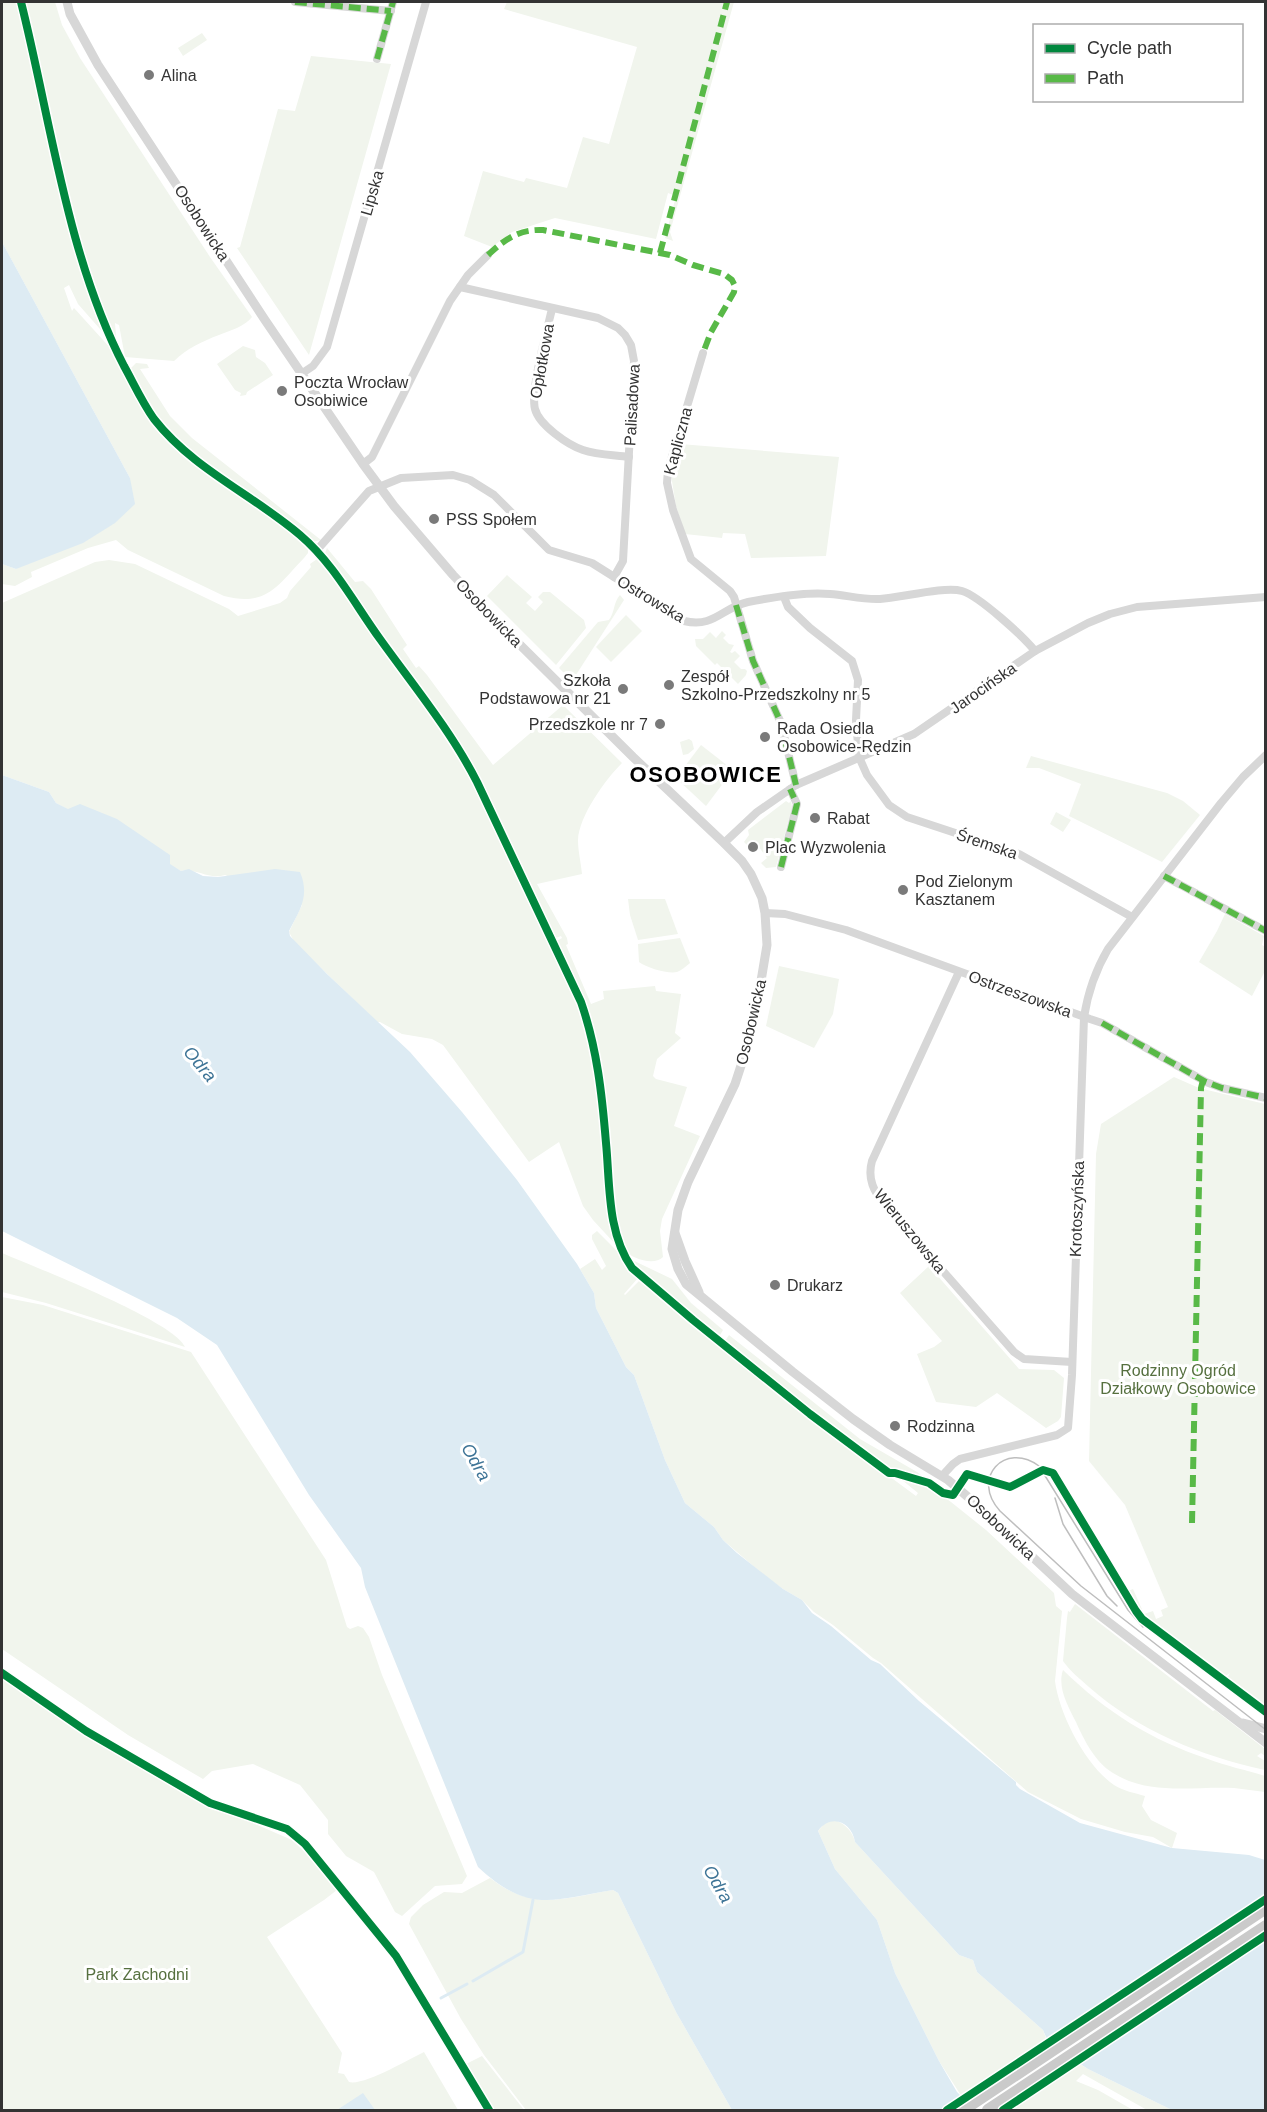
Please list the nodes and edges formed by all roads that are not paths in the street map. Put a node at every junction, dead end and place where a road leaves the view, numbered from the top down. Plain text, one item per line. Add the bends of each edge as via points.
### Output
1 (67, 2) edge
2 (295, 2) edge
3 (393, 2) edge
4 (426, 2) edge
5 (391, 10) junction
6 (377, 59) dead end
7 (488, 255) dead end
8 (460, 287) junction
9 (552, 309) junction
10 (703, 353) dead end
11 (301, 374) junction
12 (629, 457) junction
13 (363, 464) junction
14 (380, 486) junction
15 (317, 550) dead end
16 (614, 578) junction
17 (784, 597) junction
18 (1266, 597) edge
19 (736, 606) junction
20 (1035, 651) junction
21 (1266, 755) edge
22 (859, 757) junction
23 (793, 787) junction
24 (724, 843) junction
25 (781, 867) dead end
26 (1164, 876) junction
27 (765, 913) junction
28 (1132, 917) junction
29 (1266, 931) edge
30 (959, 972) junction
31 (1084, 1017) junction
32 (1266, 1098) edge
33 (1072, 1362) junction
34 (942, 1476) junction
35 (1238, 1722) junction
36 (1266, 1729) edge
37 (1266, 1743) edge
38 (1266, 1908) edge
39 (1266, 1926) edge
40 (963, 2110) edge
41 (988, 2110) edge

1 - 11 street, Osobowicka via 95,60
2 - 5 street
3 - 5 street
4 - 11 street, Lipska via 327,347 313,366
5 - 6 street
7 - 8 street
8 - 9 street, Palisadowa
8 - 13 street via 372,457
9 - 12 street, Palisadowa via 608,322 629,340 634,361
9 - 12 street, Opłotkowa via 534,392 535,411 542,423 578,448
10 - 19 street, Kapliczna via 668,470 669,498 691,559 730,591
11 - 13 street, Osobowicka
12 - 16 street, Palisadowa via 623,561
13 - 14 street, Osobowicka
14 - 15 street via 366,495
14 - 16 street, Ostrowska via 400,478 435,474 470,480 494,495 549,550 592,563
14 - 24 street, Osobowicka via 477,602
16 - 19 street, Ostrowska via 692,623 708,622
17 - 19 street, Ostrowska
17 - 20 street, Ostrowska via 812,593 879,599 959,590 1018,632
17 - 22 street via 788,607 854,665
18 - 20 street, Jarocińska via 1123,610
19 - 23 street, Kapliczna via 753,661 781,723
20 - 22 street, Jarocińska via 926,726
21 - 26 street, Krotoszyńska via 1240,781
22 - 23 street, Jarocińska
22 - 28 street, Śremska via 867,775 899,813 1019,854
23 - 24 street, Jarocińska via 757,812
23 - 25 street via 797,804
24 - 27 street, Osobowicka via 751,874
26 - 28 street, Krotoszyńska
26 - 29 street
27 - 30 street, Ostrzeszowska via 829,924
27 - 34 street, Osobowicka via 767,945 750,1041 726,1106 682,1196 672,1249 678,1269 686,1284 793,1372 890,1445
28 - 31 street, Krotoszyńska via 1100,961
30 - 31 street, Ostrzeszowska
30 - 33 street, Wieruszowska via 872,1161 871,1180 885,1205 1014,1352 1024,1359
31 - 32 street, Ostrzeszowska via 1102,1023 1206,1082
31 - 33 street, Krotoszyńska
33 - 34 street, Krotoszyńska via 1068,1428 1057,1435 960,1459
34 - 35 street, Osobowicka via 1072,1594
35 - 36 street, Osobowicka
35 - 37 street, Osobowicka
38 - 40 main road
39 - 41 main road

